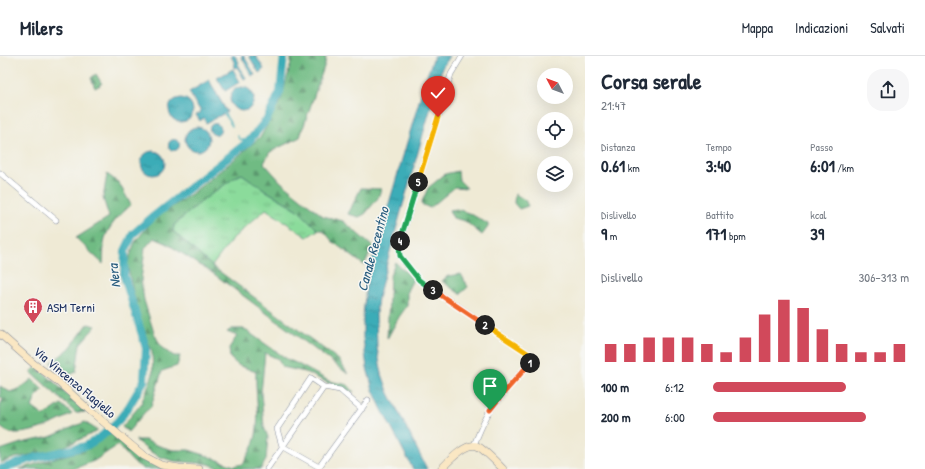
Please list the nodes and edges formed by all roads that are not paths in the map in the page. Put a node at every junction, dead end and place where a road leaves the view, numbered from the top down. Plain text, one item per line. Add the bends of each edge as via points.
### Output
1 (462, 56) edge
2 (0, 173) edge
3 (56, 220) dead end
4 (0, 334) edge
5 (324, 386) junction
6 (368, 400) dead end
7 (362, 409) junction
8 (474, 445) junction
9 (282, 446) junction
10 (199, 469) edge
11 (267, 469) edge
12 (441, 469) edge
13 (503, 469) edge

1 - 8 street via 451,74 399,246 400,256 419,280 532,358 490,410
2 - 3 street
4 - 10 main road, Via Vincenzo Flagiello via 147,458 179,468
5 - 7 street via 340,390
5 - 9 street
5 - 9 street via 311,378 277,429
6 - 7 street
7 - 9 street via 319,467
8 - 12 main road via 457,453
8 - 13 main road via 482,449
9 - 11 street

